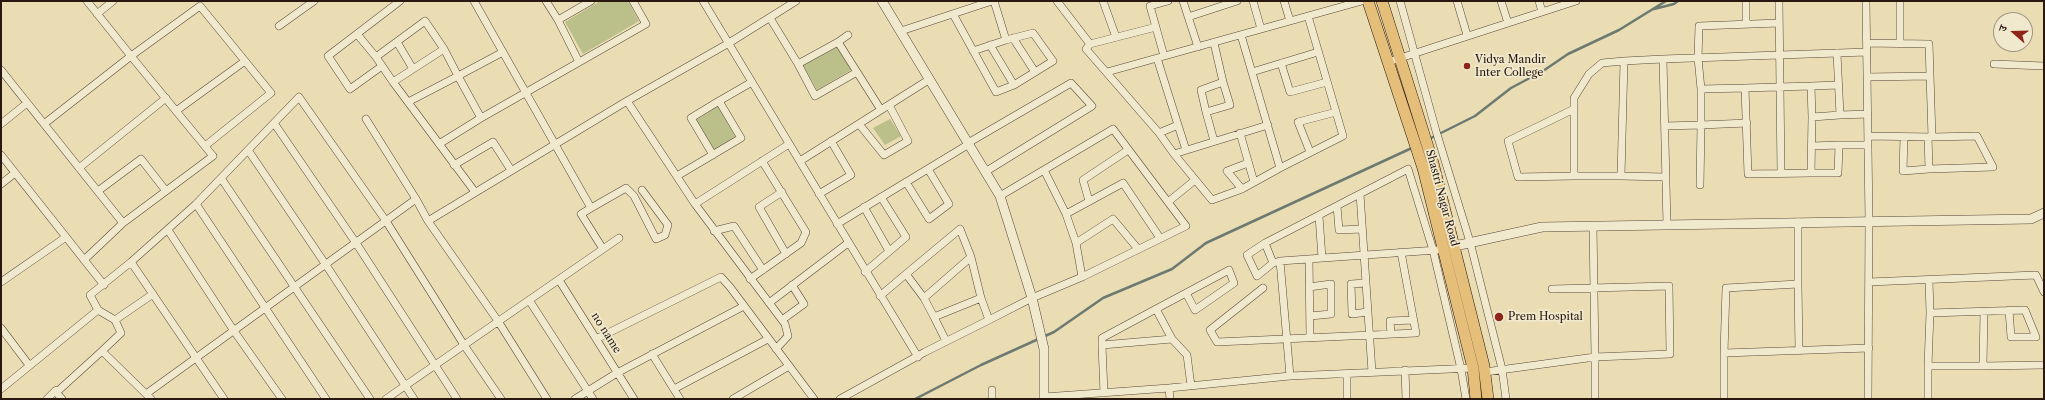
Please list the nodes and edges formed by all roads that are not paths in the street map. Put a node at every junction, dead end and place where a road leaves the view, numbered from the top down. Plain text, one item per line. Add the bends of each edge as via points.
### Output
1 (87, 1) edge
2 (113, 1) edge
3 (314, 1) edge
4 (475, 1) edge
5 (546, 1) edge
6 (591, 1) edge
7 (633, 1) edge
8 (704, 1) edge
9 (796, 1) edge
10 (882, 1) edge
11 (993, 1) edge
12 (1057, 1) edge
13 (1103, 1) edge
14 (1168, 1) edge
15 (1183, 1) edge
16 (1237, 1) edge
17 (1253, 1) edge
18 (1284, 1) edge
19 (1362, 1) edge
20 (1368, 1) edge
21 (1382, 1) edge
22 (1400, 1) edge
23 (1457, 1) edge
24 (1501, 1) edge
25 (1539, 1) edge
26 (1576, 1) edge
27 (1746, 1) edge
28 (1779, 1) edge
29 (1866, 1) edge
30 (1900, 1) edge
31 (397, 2) edge
32 (198, 4) edge
33 (1149, 4) edge
34 (1219, 4) edge
35 (1542, 12) junction
36 (97, 14) junction
37 (953, 14) junction
38 (1308, 16) junction
39 (1188, 17) junction
40 (770, 18) junction
41 (558, 20) junction
42 (1290, 21) junction
43 (1508, 22) junction
44 (1779, 23) junction
45 (1746, 24) junction
46 (279, 26) dead end
47 (1156, 26) junction
48 (1261, 29) junction
49 (901, 31) junction
50 (357, 34) junction
51 (848, 35) dead end
52 (1241, 35) junction
53 (1467, 35) junction
54 (1116, 38) junction
55 (1010, 39) junction
56 (397, 42) junction
57 (838, 42) junction
58 (1214, 42) junction
59 (729, 43) junction
60 (1867, 43) junction
61 (1090, 44) junction
62 (1900, 44) junction
63 (990, 45) junction
64 (1198, 47) junction
65 (444, 49) junction
66 (973, 51) junction
67 (503, 52) junction
68 (1318, 52) junction
69 (1867, 52) junction
70 (1415, 53) junction
71 (1837, 53) junction
72 (1778, 55) junction
73 (131, 56) junction
74 (376, 57) junction
75 (1161, 57) junction
76 (1698, 58) junction
77 (1663, 59) junction
78 (1393, 60) junction
79 (1624, 61) junction
80 (245, 62) junction
81 (580, 62) junction
82 (1281, 63) junction
83 (798, 64) junction
84 (1994, 64) dead end
85 (382, 66) junction
86 (2044, 66) edge
87 (413, 69) junction
88 (1, 70) edge
89 (857, 72) junction
90 (1035, 72) junction
91 (1107, 72) junction
92 (1252, 72) junction
93 (458, 76) junction
94 (1930, 76) junction
95 (1867, 77) junction
96 (930, 79) junction
97 (393, 82) junction
98 (752, 82) junction
99 (1223, 82) junction
100 (1327, 82) junction
101 (1014, 85) junction
102 (1839, 85) junction
103 (1811, 86) junction
104 (1779, 87) junction
105 (1745, 88) junction
106 (1701, 90) junction
107 (527, 93) junction
108 (166, 98) junction
109 (627, 101) junction
110 (719, 101) junction
111 (408, 102) junction
112 (27, 103) junction
113 (889, 105) junction
114 (1574, 109) junction
115 (881, 110) junction
116 (176, 112) junction
117 (1206, 112) junction
118 (1336, 112) junction
119 (1868, 114) junction
120 (1840, 115) junction
121 (1812, 117) junction
122 (481, 118) junction
123 (366, 119) dead end
124 (274, 123) junction
125 (1747, 123) junction
126 (1, 124) edge
127 (44, 124) junction
128 (859, 124) junction
129 (1178, 125) junction
130 (1268, 125) junction
131 (1701, 125) junction
132 (1665, 126) junction
133 (1159, 133) junction
134 (1240, 134) junction
135 (1868, 136) junction
136 (1904, 136) junction
137 (1930, 137) junction
138 (831, 141) junction
139 (1214, 141) junction
140 (556, 143) junction
141 (968, 143) junction
142 (439, 144) junction
143 (790, 144) junction
144 (1839, 145) junction
145 (1868, 145) junction
146 (204, 146) junction
147 (1812, 146) junction
148 (248, 150) junction
149 (1128, 150) junction
150 (1186, 150) junction
151 (1310, 152) junction
152 (1174, 154) junction
153 (713, 155) junction
154 (2, 157) edge
155 (762, 161) junction
156 (800, 161) junction
157 (1248, 162) junction
158 (454, 165) junction
159 (79, 168) junction
160 (1280, 168) junction
161 (1929, 168) junction
162 (928, 169) junction
163 (511, 170) junction
164 (1044, 170) junction
165 (985, 172) junction
166 (15, 173) junction
167 (1811, 173) junction
168 (1781, 174) junction
169 (677, 176) junction
170 (1574, 176) junction
171 (1621, 176) junction
172 (221, 178) junction
173 (1666, 178) junction
174 (1195, 180) junction
175 (906, 182) junction
176 (1254, 182) junction
177 (1, 184) edge
178 (1700, 185) dead end
179 (1242, 189) junction
180 (642, 190) dead end
181 (98, 191) junction
182 (166, 191) junction
183 (475, 192) junction
184 (782, 192) junction
185 (820, 194) junction
186 (1360, 194) junction
187 (1000, 196) junction
188 (881, 197) junction
189 (416, 199) junction
190 (1089, 201) junction
191 (1168, 202) junction
192 (196, 204) junction
193 (695, 204) junction
194 (1337, 206) junction
195 (864, 207) junction
196 (591, 208) junction
197 (2044, 213) edge
198 (1066, 214) junction
199 (1319, 216) junction
200 (386, 221) junction
201 (428, 221) junction
202 (1869, 221) junction
203 (1798, 222) junction
204 (123, 223) junction
205 (837, 224) junction
206 (1667, 225) junction
207 (1593, 226) junction
208 (1362, 229) junction
209 (168, 230) junction
210 (714, 230) junction
211 (66, 236) junction
212 (619, 238) dead end
213 (1160, 238) junction
214 (1470, 242) junction
215 (356, 243) junction
216 (848, 243) junction
217 (1076, 243) junction
218 (1265, 243) junction
219 (1444, 248) junction
220 (603, 249) junction
221 (1138, 249) junction
222 (889, 251) junction
223 (1400, 252) junction
224 (786, 254) junction
225 (1364, 255) junction
226 (971, 257) junction
227 (1322, 258) junction
228 (1309, 259) junction
229 (84, 260) junction
230 (131, 262) junction
231 (1277, 262) junction
232 (326, 264) junction
233 (763, 270) junction
234 (865, 272) junction
235 (906, 274) junction
236 (1082, 277) junction
237 (750, 279) junction
238 (559, 280) junction
239 (1929, 280) junction
240 (1, 282) edge
241 (1869, 282) junction
242 (1366, 283) junction
243 (1798, 284) junction
244 (104, 285) junction
245 (296, 286) junction
246 (792, 286) junction
247 (1309, 286) junction
248 (1594, 287) junction
249 (1263, 288) dead end
250 (1552, 289) dead end
251 (2044, 292) edge
252 (1186, 293) junction
253 (153, 294) junction
254 (880, 296) junction
255 (924, 298) junction
256 (981, 298) junction
257 (1032, 298) junction
258 (529, 300) junction
259 (769, 303) junction
260 (744, 306) junction
261 (264, 309) junction
262 (1156, 309) junction
263 (98, 310) junction
264 (2009, 310) junction
265 (1984, 311) junction
266 (1368, 312) junction
267 (1930, 313) junction
268 (1310, 316) junction
269 (934, 317) junction
270 (115, 320) junction
271 (782, 320) junction
272 (989, 320) junction
273 (1413, 320) junction
274 (498, 321) junction
275 (1, 328) edge
276 (234, 331) junction
277 (1391, 334) junction
278 (1370, 335) junction
279 (2040, 337) edge
280 (1287, 338) junction
281 (1310, 338) junction
282 (596, 339) junction
283 (768, 339) junction
284 (1172, 339) junction
285 (946, 341) junction
286 (464, 345) junction
287 (1102, 345) junction
288 (1869, 348) junction
289 (776, 349) junction
290 (102, 351) junction
291 (1799, 351) junction
292 (1724, 353) junction
293 (652, 354) junction
294 (918, 357) junction
295 (196, 358) junction
296 (1595, 358) junction
297 (29, 365) junction
298 (435, 365) junction
299 (2044, 365) edge
300 (789, 366) junction
301 (1928, 366) junction
302 (1983, 366) junction
303 (1467, 368) junction
304 (1502, 369) junction
305 (1406, 370) junction
306 (1372, 372) junction
307 (1485, 372) junction
308 (618, 373) junction
309 (1347, 374) junction
310 (1290, 376) junction
311 (405, 386) junction
312 (1191, 386) junction
313 (1169, 388) junction
314 (1, 389) edge
315 (674, 389) junction
316 (992, 390) dead end
317 (55, 391) junction
318 (588, 391) junction
319 (1104, 393) junction
320 (149, 397) edge
321 (1044, 398) edge
322 (47, 399) edge
323 (62, 399) edge
324 (224, 399) edge
325 (282, 399) edge
326 (326, 399) edge
327 (370, 399) edge
328 (386, 399) edge
329 (414, 399) edge
330 (457, 399) edge
331 (501, 399) edge
332 (547, 399) edge
333 (575, 399) edge
334 (593, 399) edge
335 (634, 399) edge
336 (680, 399) edge
337 (733, 399) edge
338 (814, 399) edge
339 (840, 399) edge
340 (992, 399) edge
341 (1170, 399) edge
342 (1348, 399) edge
343 (1406, 399) edge
344 (1466, 399) edge
345 (1476, 399) edge
346 (1488, 399) edge
347 (1506, 399) edge
348 (1595, 399) edge
349 (1724, 399) edge
350 (1868, 399) edge
351 (1928, 399) edge

1 - 36 street
2 - 36 street
3 - 46 street
4 - 67 street
5 - 41 street
6 - 41 street
7 - 81 street via 646,24
8 - 59 street
9 - 40 street
10 - 49 street
11 - 37 street
11 - 55 street
12 - 61 street
13 - 54 street
14 - 33 street
15 - 39 street
16 - 34 street
17 - 48 street
18 - 42 street
19 - 38 street
20 - 78 highway
21 - 78 highway, Shastri Nagar Road
22 - 70 street
23 - 53 street
24 - 43 street
25 - 35 street
26 - 35 street
27 - 45 street
28 - 44 street
29 - 60 street
30 - 62 street
31 - 50 street
32 - 73 street
32 - 80 street
33 - 47 street
34 - 39 street
35 - 43 street
36 - 73 street
37 - 49 street
37 - 66 street
38 - 42 street
38 - 68 street
39 - 64 street
40 - 59 street
40 - 83 street
41 - 81 street
42 - 48 street
43 - 53 street
44 - 45 street
44 - 72 street
45 - 76 street via 1699,26
47 - 54 street
47 - 75 street
48 - 52 street
49 - 96 street
50 - 74 street
50 - 85 street via 328,56 350,89
51 - 57 street
52 - 58 street
52 - 92 street
53 - 70 street
54 - 61 street
55 - 63 street
55 - 90 street
55 - 90 street via 1033,33 1053,61
56 - 65 street via 425,21
56 - 74 street
56 - 87 street
57 - 83 street
57 - 89 street
58 - 64 street
58 - 99 street
59 - 98 street
59 - 109 street
60 - 62 street
60 - 69 street
61 - 91 street via 1086,49
62 - 94 street via 1929,44
63 - 66 street
63 - 101 street
64 - 75 street
65 - 87 street
65 - 93 street
66 - 101 street via 996,92
67 - 93 street
67 - 107 street
68 - 82 street
68 - 100 street
69 - 71 street
69 - 95 street
70 - 78 street
70 - 214 street
71 - 72 street
71 - 102 street
72 - 76 street
72 - 104 street
73 - 108 street
73 - 127 street
74 - 85 street
75 - 91 street
75 - 129 street
76 - 77 street
76 - 106 street
77 - 79 street
77 - 132 street
78 - 219 highway, Shastri Nagar Road via 1428,165
79 - 114 street via 1602,63 1589,74 1574,98
79 - 171 street
80 - 116 street
80 - 146 street via 270,93
81 - 107 street
82 - 92 street
82 - 100 street via 1290,92
83 - 89 street via 815,96
84 - 86 street
85 - 97 street
87 - 97 street
88 - 112 street
89 - 115 street
90 - 101 street
91 - 133 street
92 - 130 street
93 - 111 street
93 - 122 street
94 - 95 street
94 - 137 street
95 - 119 street
96 - 113 street
96 - 141 street
97 - 111 street
98 - 110 street
98 - 143 street
99 - 117 street via 1201,90
99 - 117 street via 1230,105
100 - 118 street
102 - 103 street
102 - 120 street
103 - 104 street
103 - 121 street
104 - 105 street
104 - 168 street
105 - 106 street
105 - 125 street
106 - 131 street
107 - 122 street
107 - 140 street
108 - 116 street
108 - 159 street
109 - 140 street
109 - 169 street
110 - 153 street via 741,138
110 - 153 street via 691,118
111 - 142 street
112 - 126 street
112 - 127 street
113 - 115 street
113 - 128 street via 908,141 884,155
114 - 170 street
114 - 170 street via 1508,140 1518,177
115 - 128 street
116 - 146 street
117 - 139 street
118 - 151 street via 1343,136
118 - 151 street via 1298,122
119 - 120 street
119 - 135 street
120 - 121 street
121 - 147 street
122 - 142 street
123 - 189 street
124 - 148 street
124 - 200 street via 299,97
124 - 215 street
125 - 131 street
125 - 168 street via 1748,174
127 - 159 street
128 - 138 street
129 - 133 street
129 - 150 street
130 - 134 street
130 - 160 street
131 - 132 street
131 - 178 street
132 - 173 street
133 - 152 street
134 - 139 street
134 - 157 street
135 - 136 street
135 - 145 street
136 - 137 street
136 - 161 street via 1903,171
137 - 161 street
137 - 161 street via 1977,136 1992,167
138 - 156 street
138 - 185 street via 851,175
139 - 150 street
140 - 163 street
140 - 196 street
141 - 162 street
141 - 165 street
141 - 165 street via 1071,83 1092,106
142 - 158 street
143 - 155 street
143 - 156 street
144 - 145 street
144 - 147 street
144 - 167 street via 1838,173
145 - 202 street
146 - 182 street via 213,156
147 - 167 street
148 - 172 street
148 - 232 street
149 - 164 street via 1113,129
149 - 190 street via 1083,180
149 - 191 street
150 - 152 street
151 - 160 street
152 - 174 street
153 - 169 street
154 - 166 street
155 - 184 street
155 - 193 street
156 - 185 street
157 - 176 street
157 - 179 street via 1227,171
158 - 163 street via 493,142
158 - 183 street
159 - 181 street
160 - 176 street
162 - 175 street
162 - 175 street via 948,204 929,218
163 - 183 street
164 - 187 street
164 - 198 street
165 - 187 street
166 - 177 street
166 - 211 street
167 - 168 street
169 - 193 street
170 - 171 street
171 - 173 street
172 - 192 street
172 - 245 street
173 - 206 street
174 - 179 street via 1212,200
174 - 191 street
175 - 188 street
176 - 179 street
180 - 196 street via 668,226 665,235 656,239 634,196 626,188
181 - 182 street via 140,159
181 - 204 street
182 - 204 street
183 - 201 street
184 - 224 street via 806,232 801,243
184 - 224 street via 759,207
185 - 205 street
186 - 194 street
186 - 208 street
186 - 219 street via 1408,169
187 - 257 street
188 - 195 street
188 - 222 street via 906,237
189 - 200 street
189 - 201 street
190 - 198 street
190 - 213 street via 1123,183
191 - 213 street via 1186,226
192 - 209 street
192 - 261 street
193 - 210 street
194 - 199 street
194 - 208 street via 1339,230
195 - 205 street
195 - 222 street
196 - 220 street via 581,214
197 - 202 street via 2031,219
198 - 217 street
199 - 218 street
199 - 227 street
200 - 215 street
200 - 286 street
201 - 274 street
202 - 203 street
202 - 241 street
203 - 206 street
203 - 243 street
204 - 229 street
205 - 216 street
206 - 207 street
207 - 214 street via 1542,227
207 - 248 street
208 - 225 street
209 - 230 street
209 - 276 street
210 - 233 street via 734,226
210 - 237 street
211 - 229 street
211 - 240 street
212 - 220 street
213 - 221 street
214 - 219 street
214 - 304 street
215 - 232 street
215 - 298 street
216 - 234 street
216 - 246 street
217 - 221 street via 1113,219
217 - 236 street
218 - 231 street
218 - 231 street via 1247,255 1257,276
219 - 223 street
219 - 303 highway
219 - 307 highway, Shastri Nagar Road
220 - 238 street
221 - 236 street
222 - 234 street
223 - 225 street
223 - 273 street
224 - 233 street
225 - 227 street
225 - 242 street
226 - 235 street via 960,229
226 - 255 street
226 - 256 street
227 - 228 street
228 - 231 street
228 - 247 street
229 - 244 street
230 - 244 street
230 - 253 street
231 - 280 street
232 - 245 street
232 - 311 street
233 - 237 street
234 - 254 street
235 - 254 street
235 - 255 street
236 - 257 street
237 - 259 street
238 - 258 street
238 - 282 street, no name
239 - 241 street
239 - 251 street via 2036,275
239 - 267 street
241 - 288 street
242 - 266 street
242 - 266 street via 1351,284 1352,314
243 - 291 street
243 - 292 street via 1726,288
244 - 263 street via 90,295
245 - 261 street
245 - 327 street
246 - 259 street
246 - 271 street via 804,304
247 - 268 street
247 - 268 street via 1331,284 1331,314
248 - 250 street
248 - 296 street
248 - 296 street via 1669,286 1670,354
249 - 280 street via 1210,330 1217,342
252 - 252 street via 1229,270 1234,283 1195,310
252 - 262 street
253 - 270 street
253 - 295 street
254 - 294 street
255 - 269 street
256 - 269 street
256 - 272 street
257 - 272 street
257 - 321 street via 1044,349
258 - 274 street
258 - 318 street
259 - 271 street
260 - 282 street via 721,277
260 - 283 street
260 - 293 street
261 - 276 street
261 - 326 street
262 - 284 street
262 - 287 street via 1102,338
263 - 270 street
263 - 297 street
264 - 265 street
264 - 279 street via 2025,310
264 - 279 street via 2011,337
265 - 267 street
265 - 302 street
266 - 278 street
267 - 301 street
268 - 281 street
269 - 285 street
270 - 290 street via 121,333
271 - 289 street via 786,324 788,336
272 - 285 street
273 - 277 street via 1390,322
273 - 277 street via 1416,333
274 - 286 street
274 - 332 street
275 - 297 street
276 - 295 street
276 - 325 street
277 - 278 street
278 - 281 street
278 - 306 street
280 - 281 street
280 - 310 street
282 - 308 street, no name
283 - 289 street
283 - 315 street
284 - 287 street
284 - 312 street via 1187,355
285 - 294 street
286 - 298 street
286 - 331 street
287 - 319 street
288 - 291 street
288 - 350 street
289 - 300 street
290 - 317 street
290 - 320 street
291 - 292 street
292 - 349 street
293 - 308 street
293 - 315 street
294 - 339 street
295 - 320 street
295 - 324 street
296 - 304 street
296 - 348 street
297 - 314 street
298 - 311 street
298 - 330 street
299 - 302 street
300 - 337 street
300 - 338 street
301 - 302 street
301 - 351 street
303 - 305 street
303 - 344 street
303 - 345 highway
304 - 307 street
304 - 347 street
305 - 306 street
305 - 343 street
306 - 309 street
307 - 346 highway, Shastri Nagar Road
308 - 318 street
308 - 335 street, no name
309 - 310 street
309 - 342 street
310 - 312 street
311 - 328 street
311 - 329 street
312 - 313 street
313 - 319 street
313 - 341 street
315 - 336 street
316 - 340 street
317 - 322 street
317 - 323 street
318 - 333 street
318 - 334 street
319 - 321 street

